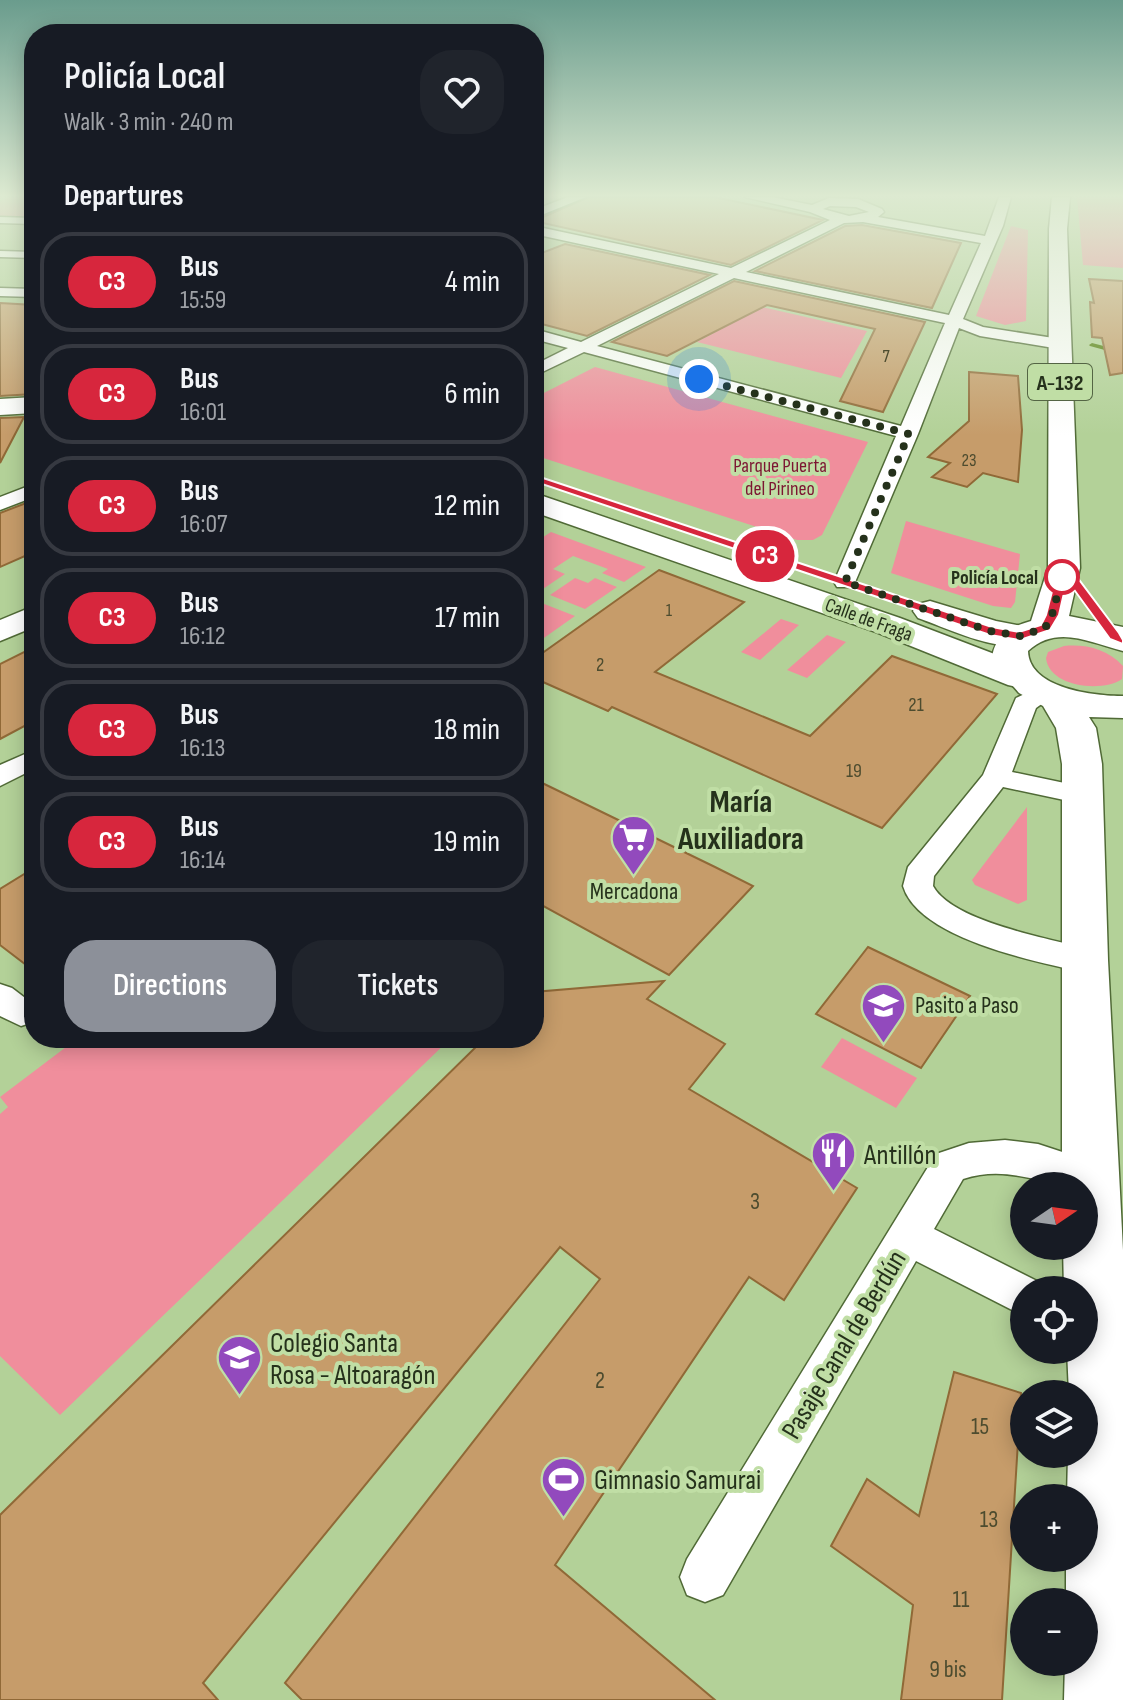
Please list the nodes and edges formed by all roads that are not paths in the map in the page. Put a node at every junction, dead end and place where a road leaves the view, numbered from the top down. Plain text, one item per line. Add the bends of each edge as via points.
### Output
1 (693, 276) edge
2 (722, 276) edge
3 (751, 276) edge
4 (973, 276) edge
5 (1059, 276) edge
6 (0, 292) edge
7 (24, 293) edge
8 (635, 303) dead end
9 (955, 321) junction
10 (581, 329) dead end
11 (544, 337) edge
12 (557, 341) junction
13 (1060, 344) junction
14 (544, 347) edge
15 (582, 347) junction
16 (544, 366) edge
17 (24, 406) edge
18 (0, 407) edge
19 (909, 434) junction
20 (544, 481) edge
21 (24, 494) edge
22 (0, 504) edge
23 (544, 505) edge
24 (1064, 568) junction
25 (845, 582) junction
26 (24, 599) edge
27 (0, 610) edge
28 (24, 620) edge
29 (0, 632) edge
30 (1033, 632) junction
31 (1119, 638) edge
32 (1041, 690) junction
33 (1123, 707) edge
34 (1123, 725) edge
35 (24, 764) edge
36 (0, 777) edge
37 (996, 777) junction
38 (1082, 780) junction
39 (1084, 960) junction
40 (1074, 1172) edge
41 (1091, 1172) edge
42 (1098, 1203) edge
43 (907, 1236) junction
44 (1108, 1238) edge
45 (1010, 1289) edge
46 (1098, 1296) edge
47 (1096, 1364) edge
48 (705, 1577) dead end
49 (1103, 1700) edge

1 - 8 street
2 - 15 street
3 - 9 street
4 - 9 street
5 - 13 main road, A-132
6 - 7 street
9 - 13 street via 980,331
9 - 19 street
10 - 12 street
11 - 12 street
12 - 14 street
12 - 15 street
13 - 24 main road, A-132
15 - 16 street
15 - 19 street
17 - 18 main road
19 - 25 street
20 - 25 main road, Calle de Fraga
21 - 22 street
23 - 32 main road, Calle de Fraga via 897,628
24 - 30 main road, A-132 via 1052,615
24 - 31 main road
25 - 30 main road, Calle de Fraga via 990,631
26 - 27 street
28 - 29 street
30 - 31 main road, Calle de Fraga via 1091,629
30 - 32 main road, A-132 via 1010,648 1010,662
32 - 33 main road, Calle de Fraga via 1093,706
32 - 37 street via 1025,704
32 - 38 main road, A-132 via 1076,728
34 - 38 main road via 1099,743
35 - 36 street
37 - 38 street
37 - 39 street via 919,874 921,896 946,914 1021,946
38 - 39 main road, A-132
39 - 41 main road, A-132
40 - 43 street, Pasaje Canal de Berdún via 1032,1157 968,1159 950,1166
42 - 44 main road, A-132
43 - 45 street, Pasaje Canal de Berdún
43 - 48 street, Pasaje Canal de Berdún
44 - 46 main road, A-132
47 - 49 main road, A-132 via 1102,1402

